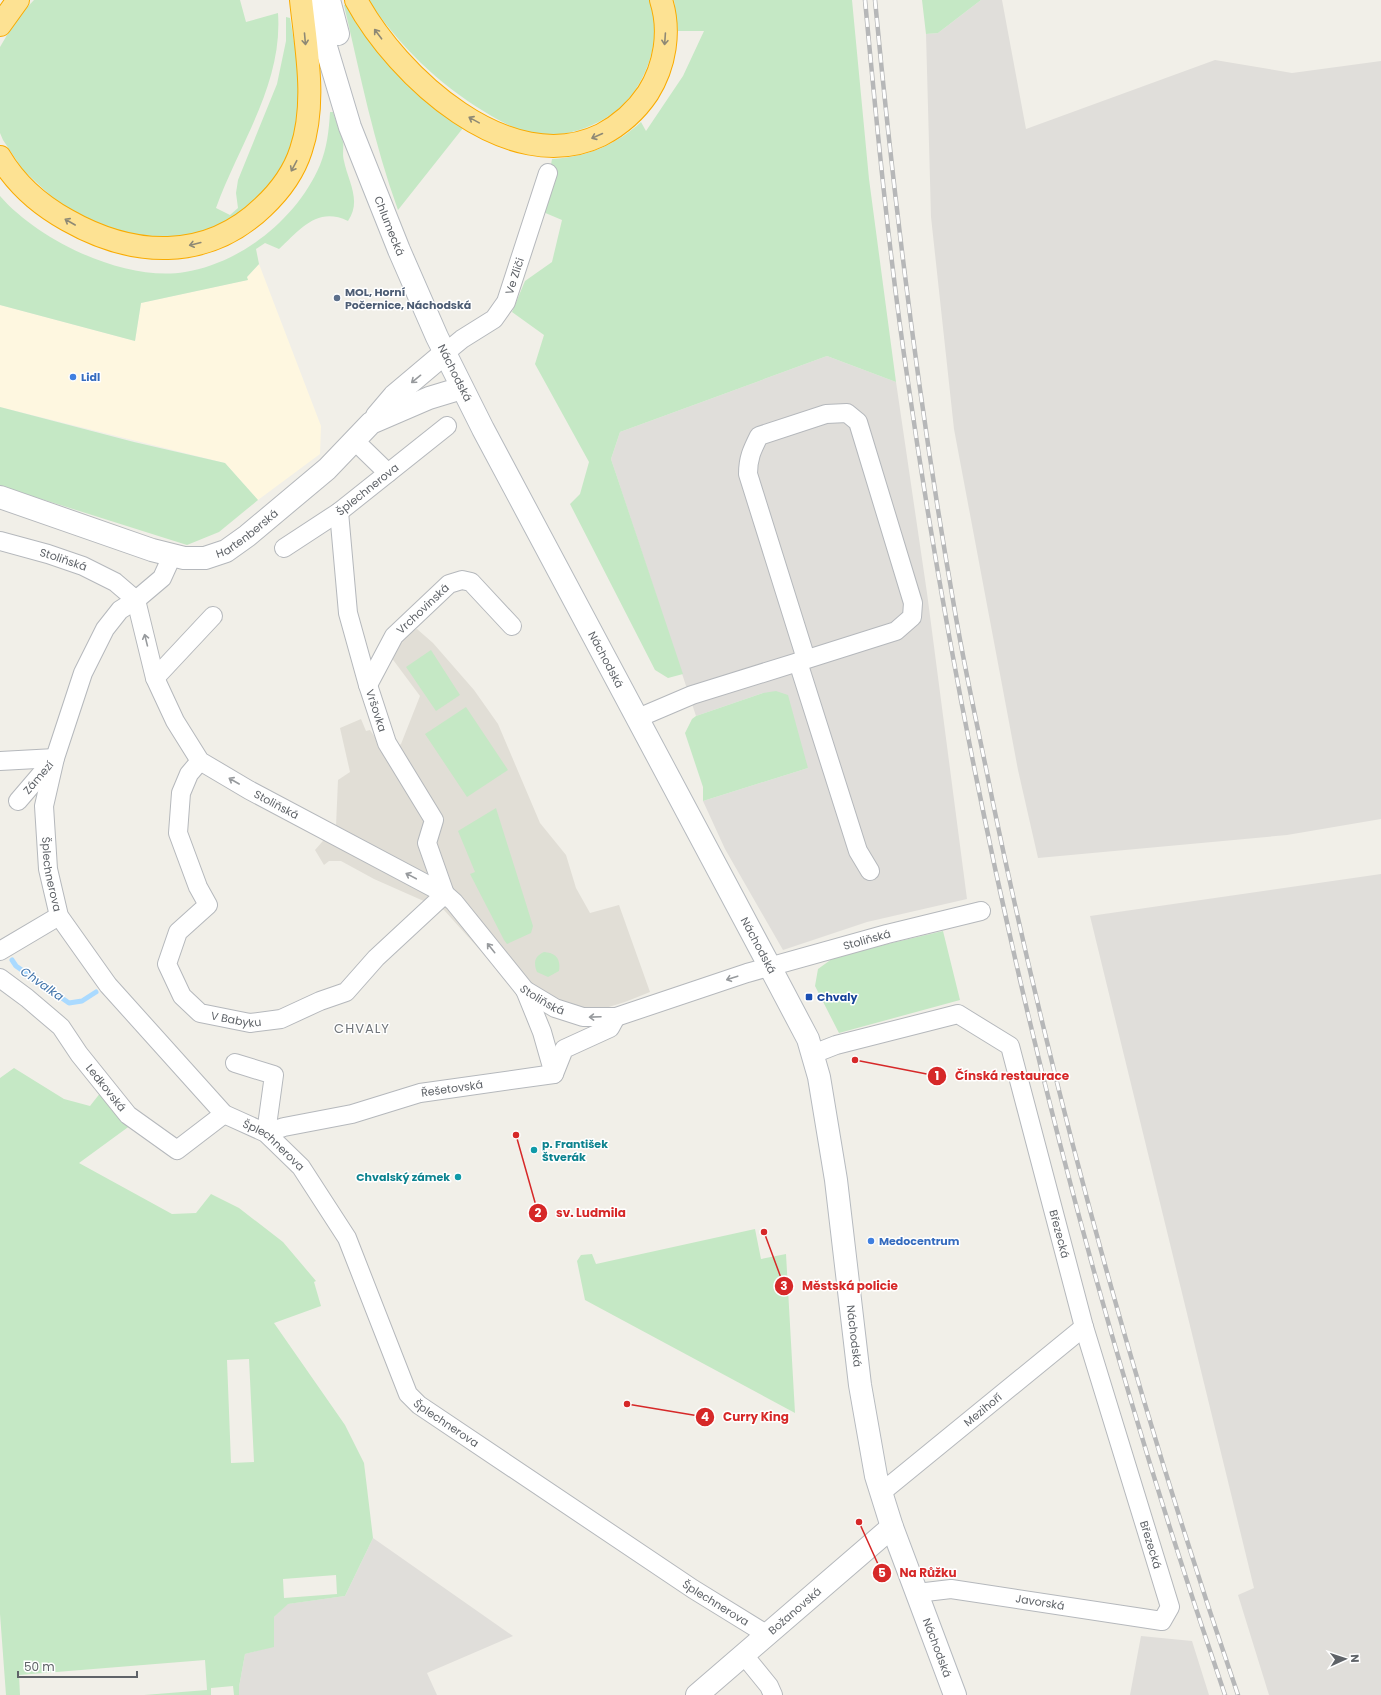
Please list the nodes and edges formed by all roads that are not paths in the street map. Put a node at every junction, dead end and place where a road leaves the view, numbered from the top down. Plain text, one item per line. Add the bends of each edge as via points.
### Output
1 (18, 0) edge
2 (301, 0) edge
3 (312, 0) edge
4 (329, 0) edge
5 (356, 0) edge
6 (661, 0) edge
7 (0, 25) edge
8 (0, 157) edge
9 (548, 173) dead end
10 (399, 250) junction
11 (445, 353) junction
12 (462, 388) junction
13 (371, 423) junction
14 (447, 426) dead end
15 (355, 441) junction
16 (388, 473) junction
17 (0, 497) edge
18 (339, 512) junction
19 (0, 541) edge
20 (284, 548) dead end
21 (172, 556) junction
22 (136, 600) junction
23 (213, 616) dead end
24 (512, 626) dead end
25 (802, 661) junction
26 (155, 678) junction
27 (368, 685) junction
28 (638, 718) junction
29 (55, 758) junction
30 (0, 761) edge
31 (200, 761) junction
32 (18, 801) dead end
33 (870, 871) dead end
34 (445, 894) junction
35 (981, 912) dead end
36 (59, 916) junction
37 (0, 951) edge
38 (770, 967) junction
39 (0, 978) edge
40 (525, 990) junction
41 (616, 1016) junction
42 (813, 1054) junction
43 (235, 1063) dead end
44 (554, 1074) junction
45 (224, 1114) junction
46 (266, 1133) junction
47 (1084, 1326) junction
48 (882, 1492) junction
49 (892, 1527) junction
50 (917, 1593) junction
51 (1162, 1621) joint
52 (766, 1634) junction
53 (743, 1654) junction
54 (697, 1695) edge
55 (773, 1695) edge
56 (956, 1695) edge

1 - 7 highway
2 -> 8 highway via 309,94 307,124 301,151 289,176 275,195 233,230 210,241 170,249 132,246 112,240 83,229 50,210 19,183
3 - 10 main road, Chlumecká via 350,128
4 - 10 main road, Chlumecká
6 -> 5 highway via 666,27 664,54 656,78 644,98 630,115 607,132 585,142 550,146 520,142 495,132 448,104 394,54 371,25
9 - 11 street, Ve Zliči via 506,302 494,319
10 - 11 main road, Náchodská
11 - 12 main road, Náchodská
11 -> 13 main road via 394,396
12 - 13 main road, Hartenberská via 422,400
12 - 28 main road, Náchodská
13 - 15 main road, Hartenberská
14 - 16 street, Šplechnerova
15 - 16 street
15 - 21 main road, Hartenberská via 312,482 226,551 195,559
16 - 18 street, Šplechnerova
17 - 21 main road, Hartenberská
18 - 20 street, Šplechnerova
18 - 27 street, Vršovka via 348,613
19 - 22 street, Stoliňská via 83,566 115,582
21 - 22 street, Šplechnerova via 162,578
26 -> 22 street, Stoliňská
22 - 29 street, Šplechnerova via 120,610 105,629 82,673
23 - 26 street
24 - 27 street, Vrchovinská via 471,582 462,580 448,584 394,636
25 - 25 street via 896,631 912,617 913,603 858,422 847,413 826,414 760,436 748,462 748,474
25 - 28 street via 699,692
25 - 33 street via 858,851
26 - 31 street, Stoliňská via 175,721
27 - 34 street, Vršovka via 387,743 434,820 427,843
28 - 38 main road, Náchodská
29 - 30 street, Zámezí
29 - 32 street, Zámezí
29 - 36 street, Šplechnerova via 44,806 48,869
34 -> 31 street, Stoliňská
31 - 34 street, V Babyku via 189,774 181,794 178,833 198,887 208,905 178,932 167,964 182,996 200,1013 250,1023 281,1019 346,992 376,958
40 -> 34 street, Stoliňská
35 - 38 street, Stoliňská via 887,934
36 - 37 street
36 - 45 street, Šplechnerova via 108,985
38 -> 41 street, Stoliňská
38 - 42 main road, Náchodská
39 - 45 street, Ledkovská via 60,1026 128,1115 177,1150
41 -> 40 street, Stoliňská via 583,1017 555,1008
40 - 44 street via 542,1032
41 - 44 street via 610,1028 564,1049
42 - 47 street, Březecká via 836,1045 958,1014 1010,1046
42 - 48 main road, Náchodská via 836,1180 860,1385 870,1446
43 - 46 street via 274,1075
44 - 46 street, Řešetovská via 420,1093 352,1114 284,1126
45 - 46 street, Šplechnerova
46 - 52 street, Šplechnerova via 301,1167 347,1238 408,1394 419,1405 693,1589
47 - 48 street, Mezihoří
47 - 51 street, Březecká via 1170,1607
48 - 49 main road, Náchodská
49 - 50 main road, Náchodská
49 - 52 main road, Božanovská
50 - 51 street, Javorská via 951,1589
50 - 56 main road, Náchodská
52 - 53 main road, Božanovská
53 - 54 main road, Božanovská
53 - 55 street

